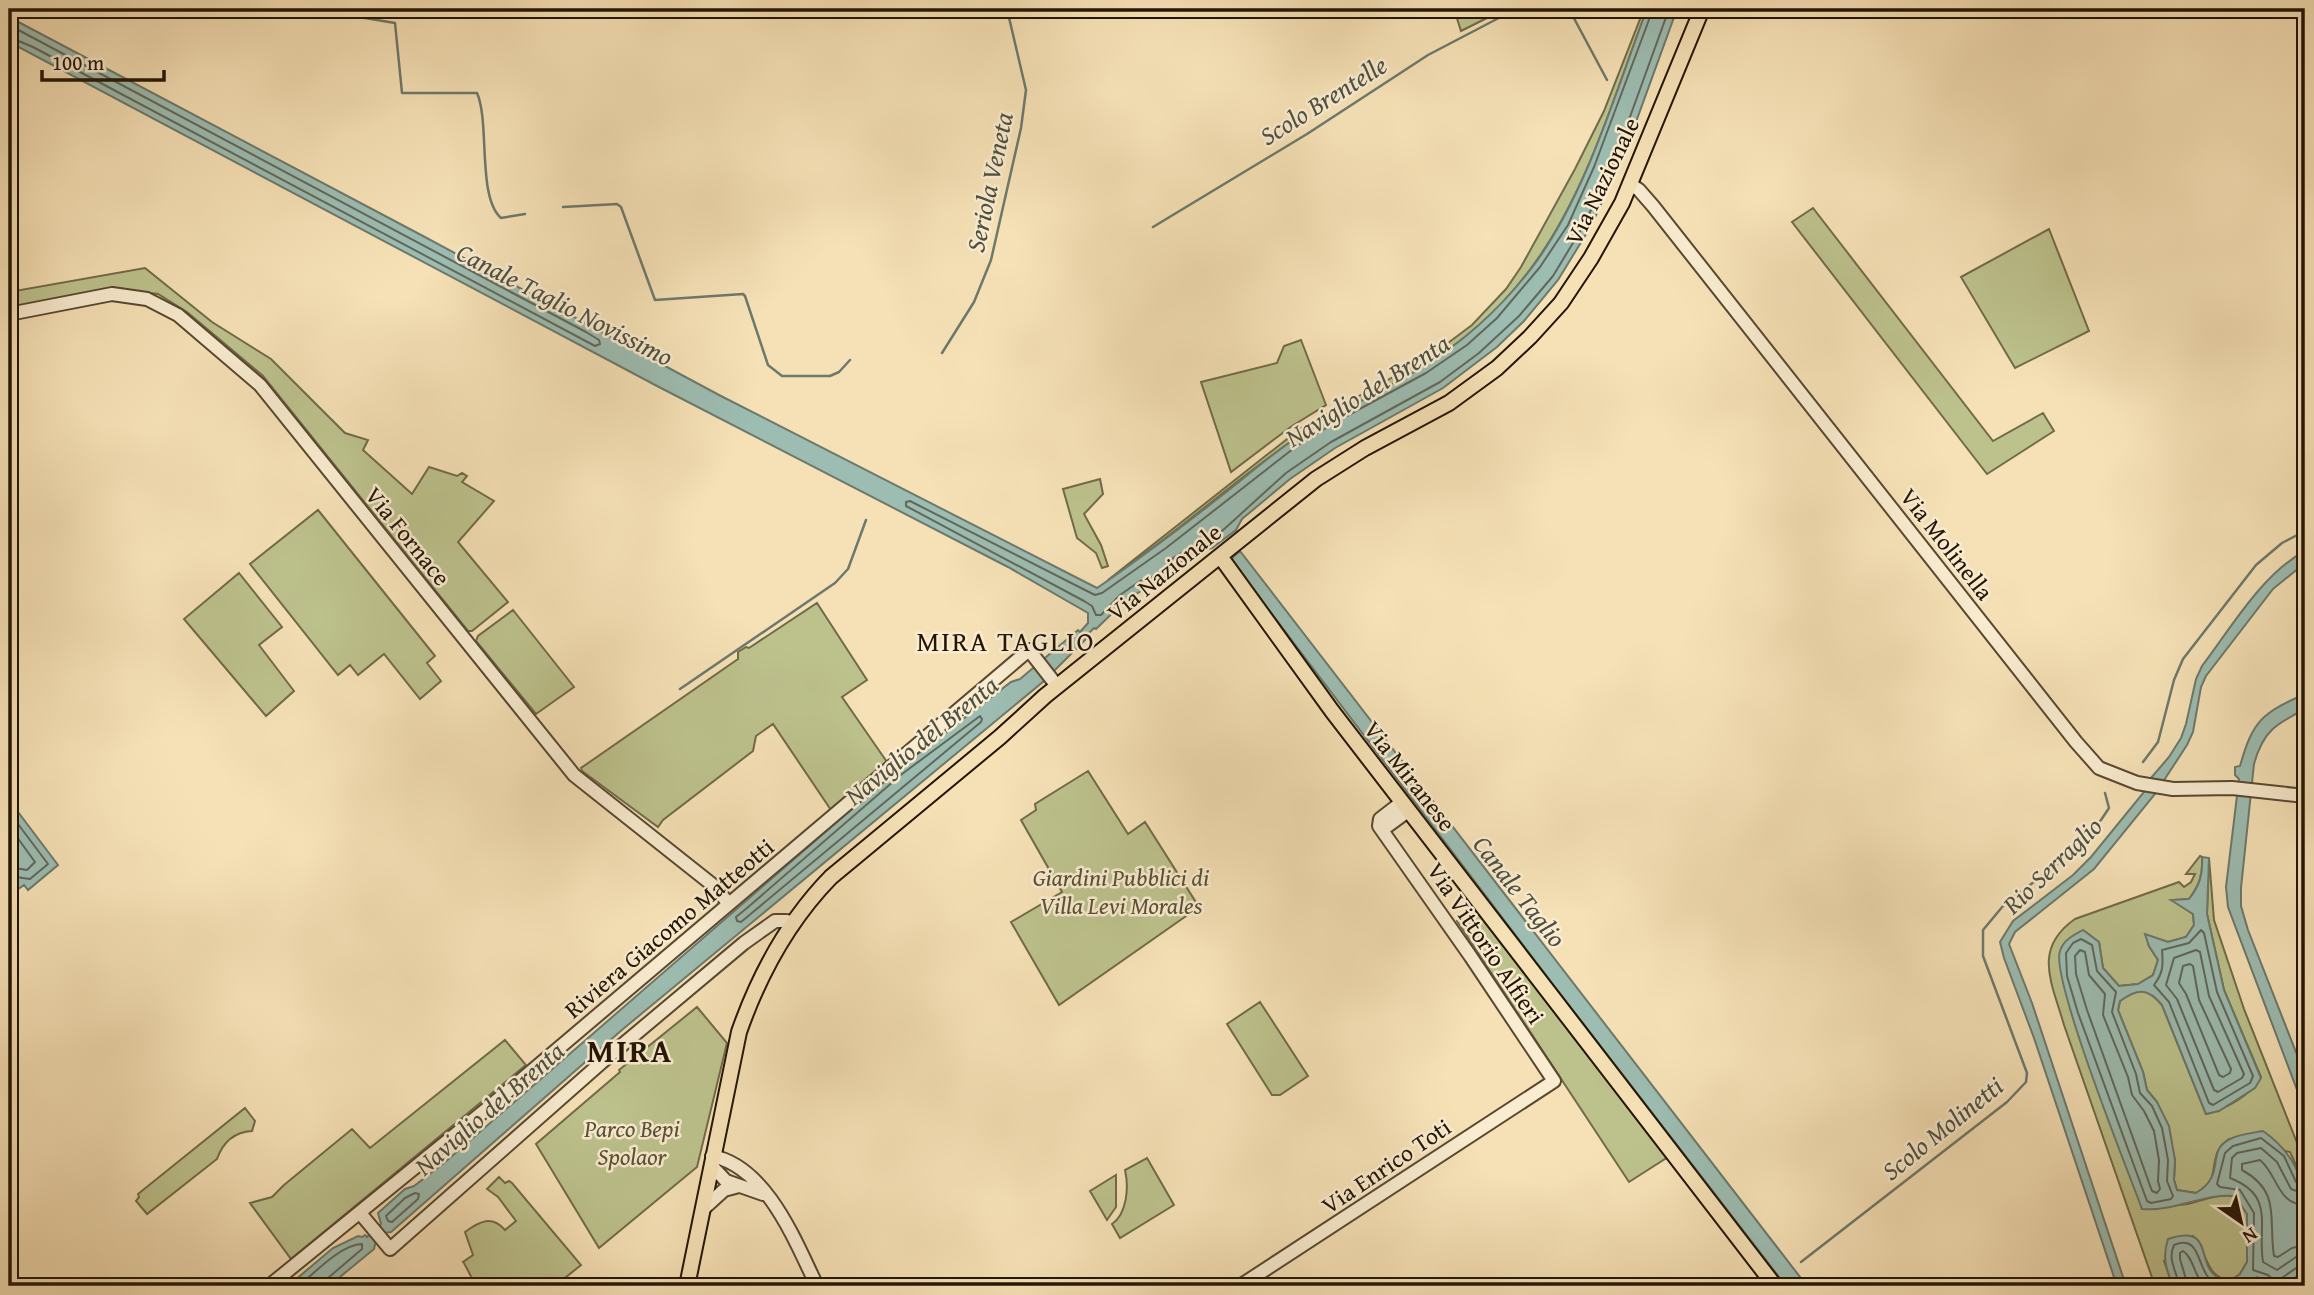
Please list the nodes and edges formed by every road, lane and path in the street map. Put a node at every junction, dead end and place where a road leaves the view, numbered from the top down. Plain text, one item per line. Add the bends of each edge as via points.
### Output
1 (1702, 9) edge
2 (1630, 184) junction
3 (9, 314) edge
4 (1221, 554) junction
5 (1053, 681) junction
6 (2305, 796) edge
7 (1405, 806) junction
8 (729, 904) junction
9 (793, 923) junction
10 (1554, 1080) joint
11 (711, 1160) junction
12 (741, 1186) junction
13 (770, 1197) junction
14 (702, 1210) junction
15 (364, 1218) junction
16 (269, 1286) edge
17 (687, 1286) edge
18 (817, 1286) edge
19 (1240, 1286) edge
20 (1775, 1286) edge

1 - 2 main road, Via Nazionale
2 - 4 main road, Via Nazionale via 1576,283 1514,353 1448,403 1329,470
2 - 6 street, Via Molinella via 1653,206 2087,755 2106,772 2137,783
3 - 8 street, Via Fornace via 112,294 147,299 178,315 260,385 574,775 714,886
4 - 5 main road, Via Nazionale
4 - 7 main road, Via Miranese
5 - 8 street, Riviera Giacomo Matteotti via 1029,650
5 - 9 main road, Via Nazionale via 1000,737 831,877
7 - 10 street, Via Vittorio Alfieri via 1382,830
7 - 20 main road, Via Miranese
8 - 15 street, Riviera Giacomo Matteotti
9 - 11 main road, Via Nazionale via 743,1020
9 - 15 street via 775,921 744,943 390,1249
10 - 19 street, Via Enrico Toti
11 - 12 street via 726,1181
11 - 13 street via 738,1167
11 - 14 main road, Via Nazionale
12 - 13 street
12 - 14 street via 724,1190
13 - 18 street
14 - 17 main road, Via Nazionale
15 - 16 street, Riviera Giacomo Matteotti

